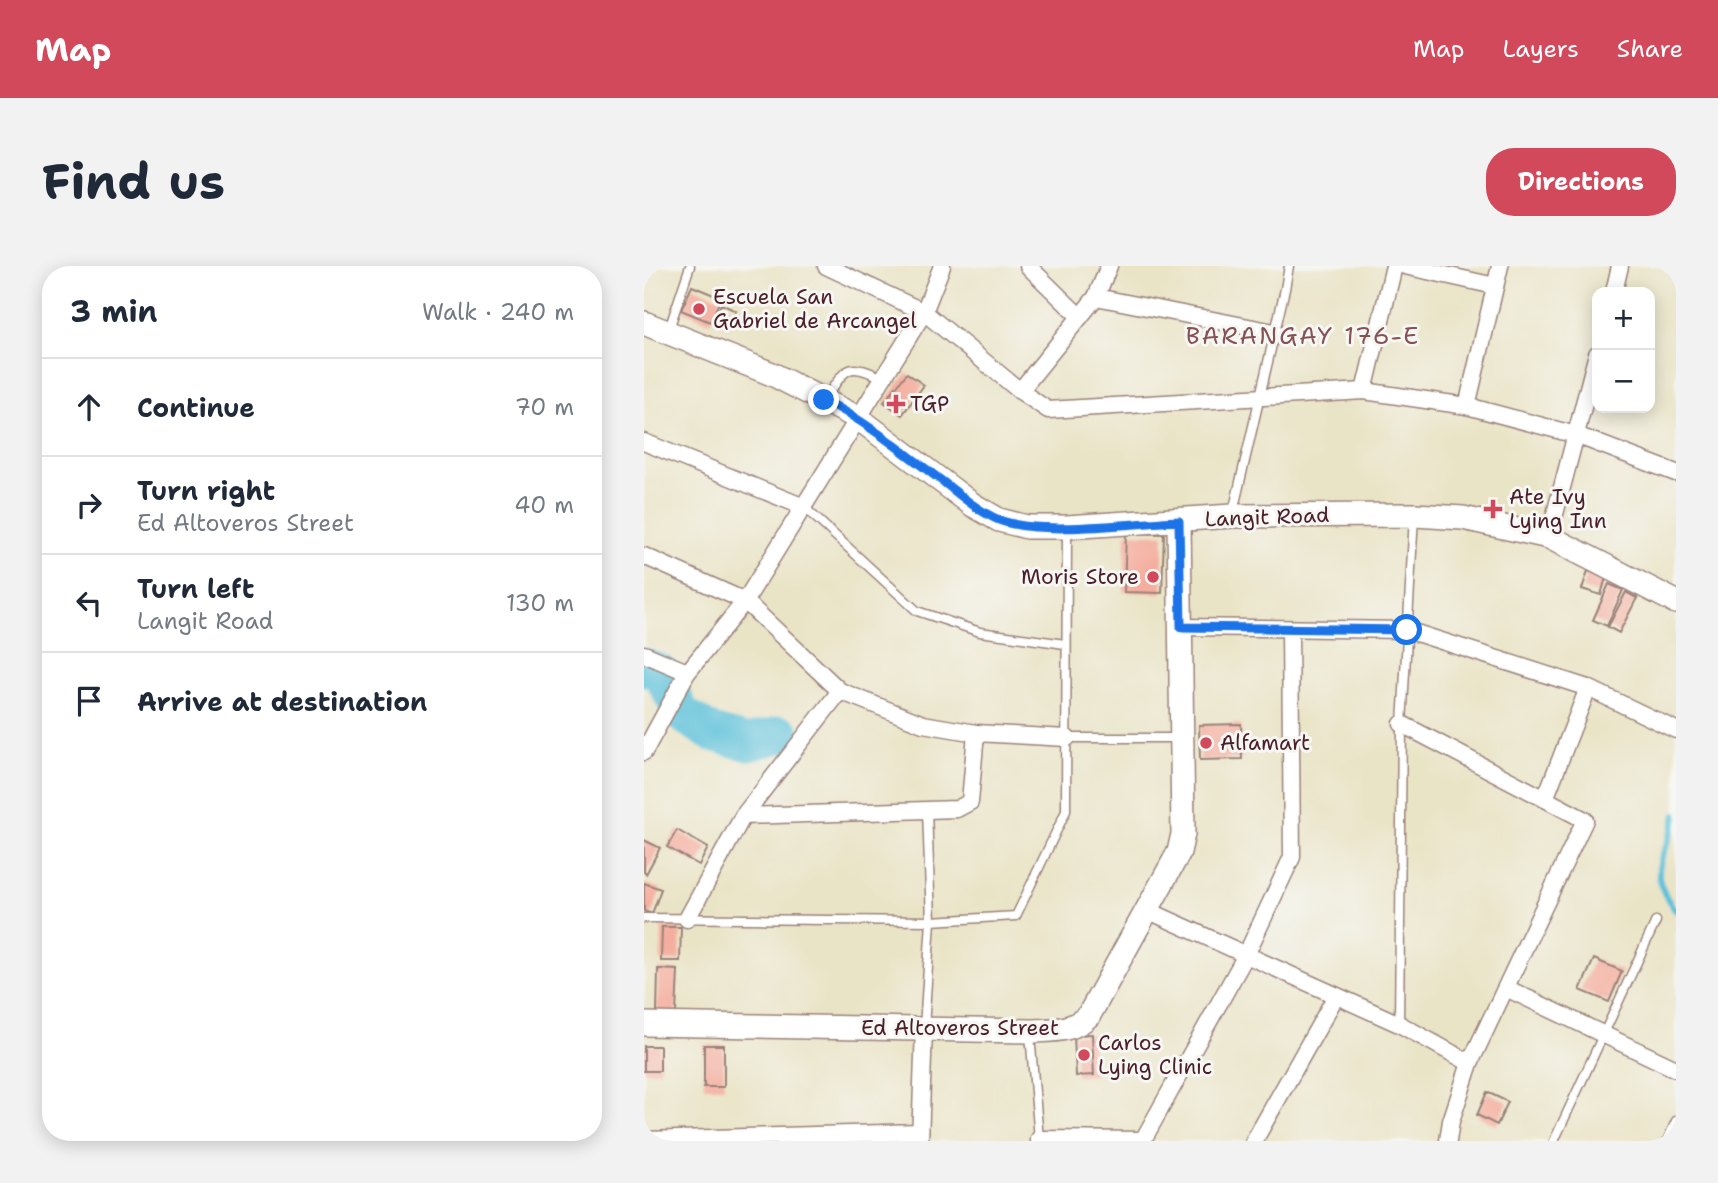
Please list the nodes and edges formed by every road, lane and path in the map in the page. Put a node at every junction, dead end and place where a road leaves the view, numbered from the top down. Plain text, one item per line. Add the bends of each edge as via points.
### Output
1 (690, 266) edge
2 (826, 266) edge
3 (942, 266) edge
4 (1028, 266) edge
5 (1108, 266) edge
6 (1289, 266) edge
7 (1394, 266) edge
8 (1405, 266) edge
9 (1500, 266) edge
10 (1620, 266) edge
11 (1495, 286) junction
12 (1615, 287) edge
13 (1096, 298) junction
14 (924, 312) junction
15 (1080, 317) junction
16 (644, 323) edge
17 (668, 332) junction
18 (1275, 332) junction
19 (1592, 373) edge
20 (883, 378) junction
21 (1020, 391) junction
22 (1364, 391) junction
23 (1260, 398) junction
24 (824, 400) junction
25 (1467, 406) junction
26 (858, 418) junction
27 (1576, 435) junction
28 (644, 442) edge
29 (1676, 473) edge
30 (804, 507) junction
31 (1415, 514) junction
32 (1232, 516) junction
33 (1179, 521) junction
34 (1067, 527) junction
35 (1549, 537) junction
36 (644, 556) edge
37 (745, 601) junction
38 (1676, 602) edge
39 (1181, 627) junction
40 (1290, 629) junction
41 (1407, 630) junction
42 (1065, 644) junction
43 (644, 654) edge
44 (687, 672) junction
45 (1588, 688) junction
46 (840, 691) junction
47 (1402, 724) junction
48 (1676, 730) edge
49 (976, 733) junction
50 (1067, 738) junction
51 (1183, 738) junction
52 (644, 752) edge
53 (1545, 799) junction
54 (928, 810) junction
55 (743, 816) junction
56 (1147, 910) junction
57 (644, 918) edge
58 (687, 919) junction
59 (931, 921) junction
60 (1656, 921) dead end
61 (1246, 955) junction
62 (1506, 988) junction
63 (1336, 996) junction
64 (644, 1024) edge
65 (1399, 1024) junction
66 (925, 1028) junction
67 (1030, 1031) junction
68 (1604, 1035) junction
69 (1470, 1063) junction
70 (1676, 1069) edge
71 (1676, 1121) edge
72 (920, 1137) edge
73 (644, 1140) edge
74 (1039, 1140) edge
75 (1254, 1141) edge
76 (1448, 1141) edge
77 (1554, 1141) edge
78 (1667, 1141) edge

1 - 17 lane
2 - 14 street
3 - 14 street
4 - 15 street
5 - 13 street
6 - 18 lane
7 - 22 street
8 - 11 street
9 - 11 street
10 - 12 street
11 - 25 street
13 - 15 street
13 - 18 street
14 - 20 street
14 - 21 street
15 - 21 street
16 - 17 main road, Langit Road
17 - 24 main road, Langit Road
18 - 23 lane
19 - 27 street
20 - 24 lane via 853,368
20 - 26 street
21 - 23 street via 1048,410
22 - 23 street
22 - 25 street
23 - 32 lane
24 - 26 main road, Langit Road
25 - 27 street
26 - 30 street
26 - 34 main road, Langit Road via 999,520 1027,527
27 - 29 street
27 - 35 street
28 - 30 street
30 - 37 street
30 - 42 lane via 917,611 980,632
31 - 32 main road, Langit Road
31 - 35 main road, Langit Road via 1463,518
31 - 41 lane
32 - 33 main road, Langit Road
33 - 34 main road, Langit Road
33 - 39 main road, Ed Altoveros Street
34 - 42 lane
35 - 38 main road, Langit Road
36 - 37 street
37 - 44 street
37 - 46 street
39 - 40 street
39 - 51 main road, Ed Altoveros Street
40 - 41 street
40 - 61 street via 1293,857
41 - 45 street
41 - 47 lane
42 - 50 lane
43 - 44 street
44 - 52 street
45 - 48 street
45 - 53 street
46 - 49 street via 923,724
46 - 55 street
47 - 53 street
47 - 65 lane
49 - 50 street
49 - 54 street via 970,802 957,810
50 - 51 lane
50 - 59 lane via 1066,811 1016,916
51 - 56 main road, Ed Altoveros Street via 1183,834 1179,852
53 - 62 street via 1585,820
54 - 55 street
54 - 59 lane
55 - 58 street
56 - 61 street
56 - 67 main road, Ed Altoveros Street via 1081,1024
57 - 58 lane
58 - 59 lane
59 - 66 lane
60 - 68 lane
61 - 63 street
61 - 74 street via 1143,1140
62 - 68 street
62 - 69 street
63 - 65 street
63 - 75 street
64 - 66 main road, Ed Altoveros Street
65 - 69 street
66 - 67 main road, Ed Altoveros Street
66 - 72 street
67 - 74 lane
68 - 70 street
68 - 77 lane
69 - 76 street
71 - 78 lane
72 - 73 street

